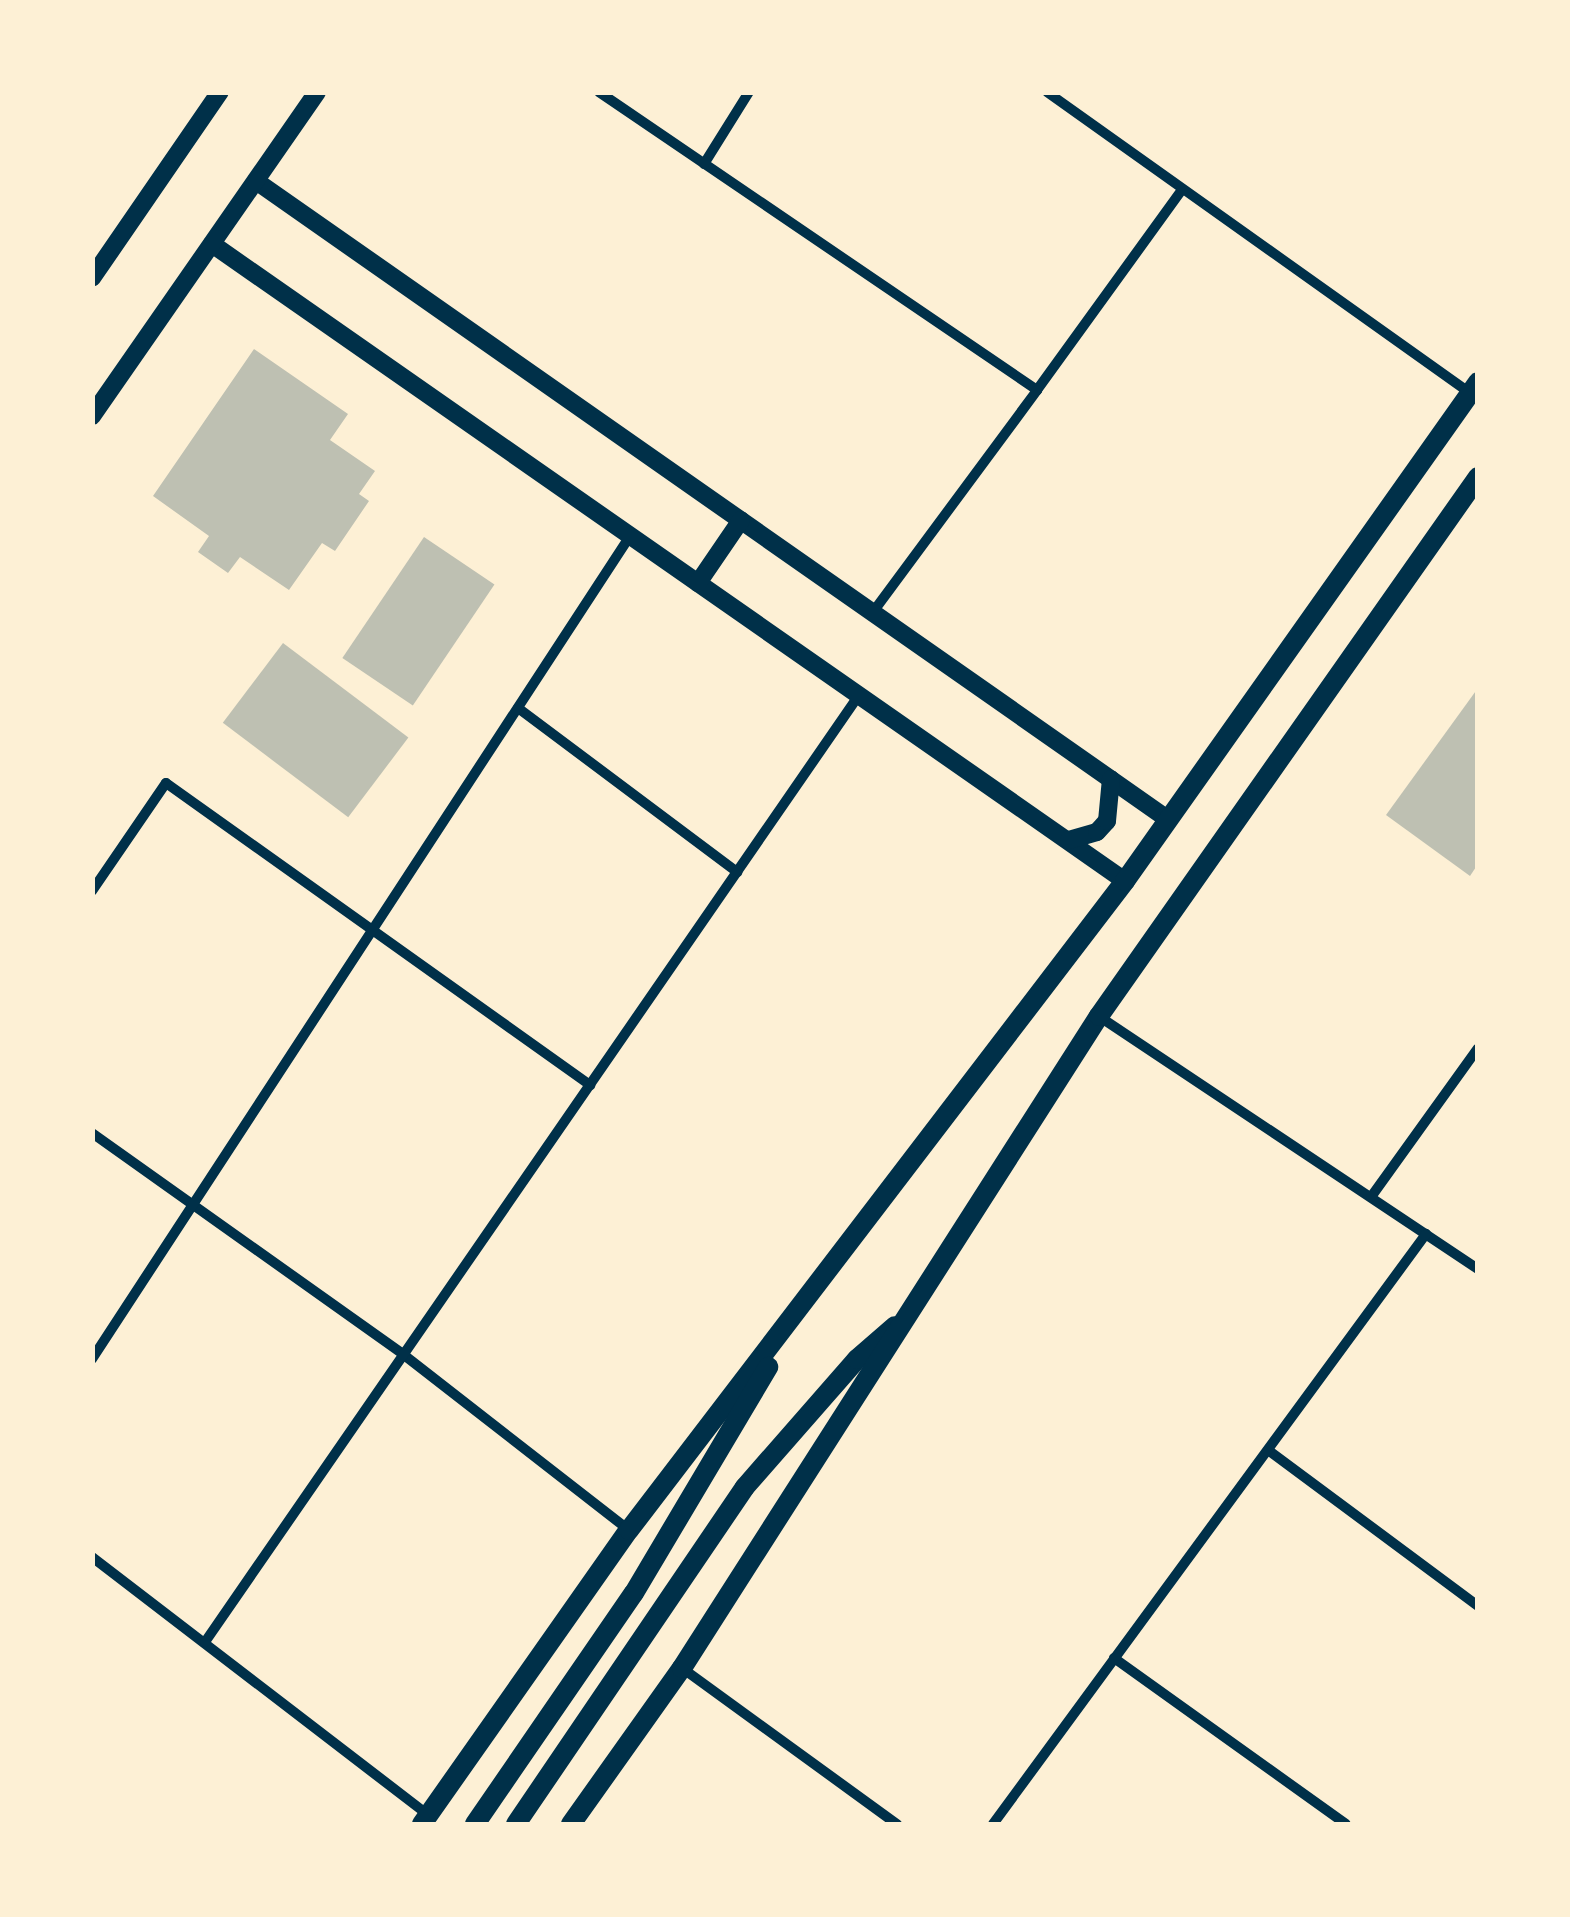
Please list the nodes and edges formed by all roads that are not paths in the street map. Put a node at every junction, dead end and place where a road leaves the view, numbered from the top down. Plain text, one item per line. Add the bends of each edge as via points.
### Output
1 (318, 92) edge
2 (599, 92) edge
3 (749, 92) edge
4 (1047, 92) edge
5 (217, 94) edge
6 (704, 164) junction
7 (256, 180) junction
8 (1182, 190) junction
9 (212, 244) junction
10 (92, 278) edge
11 (1474, 387) edge
12 (1037, 390) junction
13 (92, 416) edge
14 (1478, 477) edge
15 (742, 520) junction
16 (630, 536) junction
17 (698, 584) junction
18 (873, 612) junction
19 (859, 695) junction
20 (518, 708) junction
21 (1111, 779) junction
22 (1169, 820) junction
23 (1069, 840) junction
24 (737, 872) junction
25 (1125, 881) junction
26 (92, 891) edge
27 (374, 929) junction
28 (1099, 1016) junction
29 (1478, 1048) edge
30 (590, 1084) junction
31 (92, 1133) edge
32 (1371, 1197) junction
33 (193, 1204) junction
34 (1426, 1234) junction
35 (1478, 1269) edge
36 (804, 1305) junction
37 (915, 1308) junction
38 (404, 1355) junction
39 (92, 1359) edge
40 (1268, 1450) junction
41 (629, 1530) junction
42 (92, 1557) edge
43 (1478, 1606) edge
44 (205, 1642) junction
45 (1114, 1658) junction
46 (682, 1668) junction
47 (425, 1820) edge
48 (476, 1824) edge
49 (516, 1824) edge
50 (571, 1824) edge
51 (898, 1824) edge
52 (993, 1824) edge
53 (1346, 1824) edge

1 - 7 street
2 - 6 street
3 - 6 street
4 - 8 street
5 - 10 street
6 - 12 street
7 - 9 street
7 - 15 street
8 - 11 street
8 - 12 street
9 - 13 street
9 - 16 street
11 - 22 main road
12 - 18 street
14 - 28 main road
15 - 17 street
15 - 18 street
16 - 17 street
16 - 20 street
17 - 19 street
18 - 21 street
19 - 23 street
19 - 24 street
20 - 24 street
20 - 27 street
21 - 22 street
21 - 23 street via 1107,821
22 - 25 main road
23 - 25 street
24 - 30 street
25 - 36 main road
26 - 27 street via 166,783
27 - 30 street
27 - 33 street
28 - 32 street
28 - 37 main road
29 - 32 street
30 - 38 street
31 - 33 street
32 - 34 street
33 - 38 street
33 - 39 street
34 - 35 street
34 - 40 street
36 - 41 main road
36 - 48 main road via 634,1593
37 - 46 main road
37 - 49 main road via 856,1360 745,1487
38 - 41 street
38 - 44 street
40 - 43 street
40 - 45 street
41 - 47 main road
42 - 44 street
44 - 47 street
45 - 52 street
45 - 53 street
46 - 50 main road
46 - 51 street

